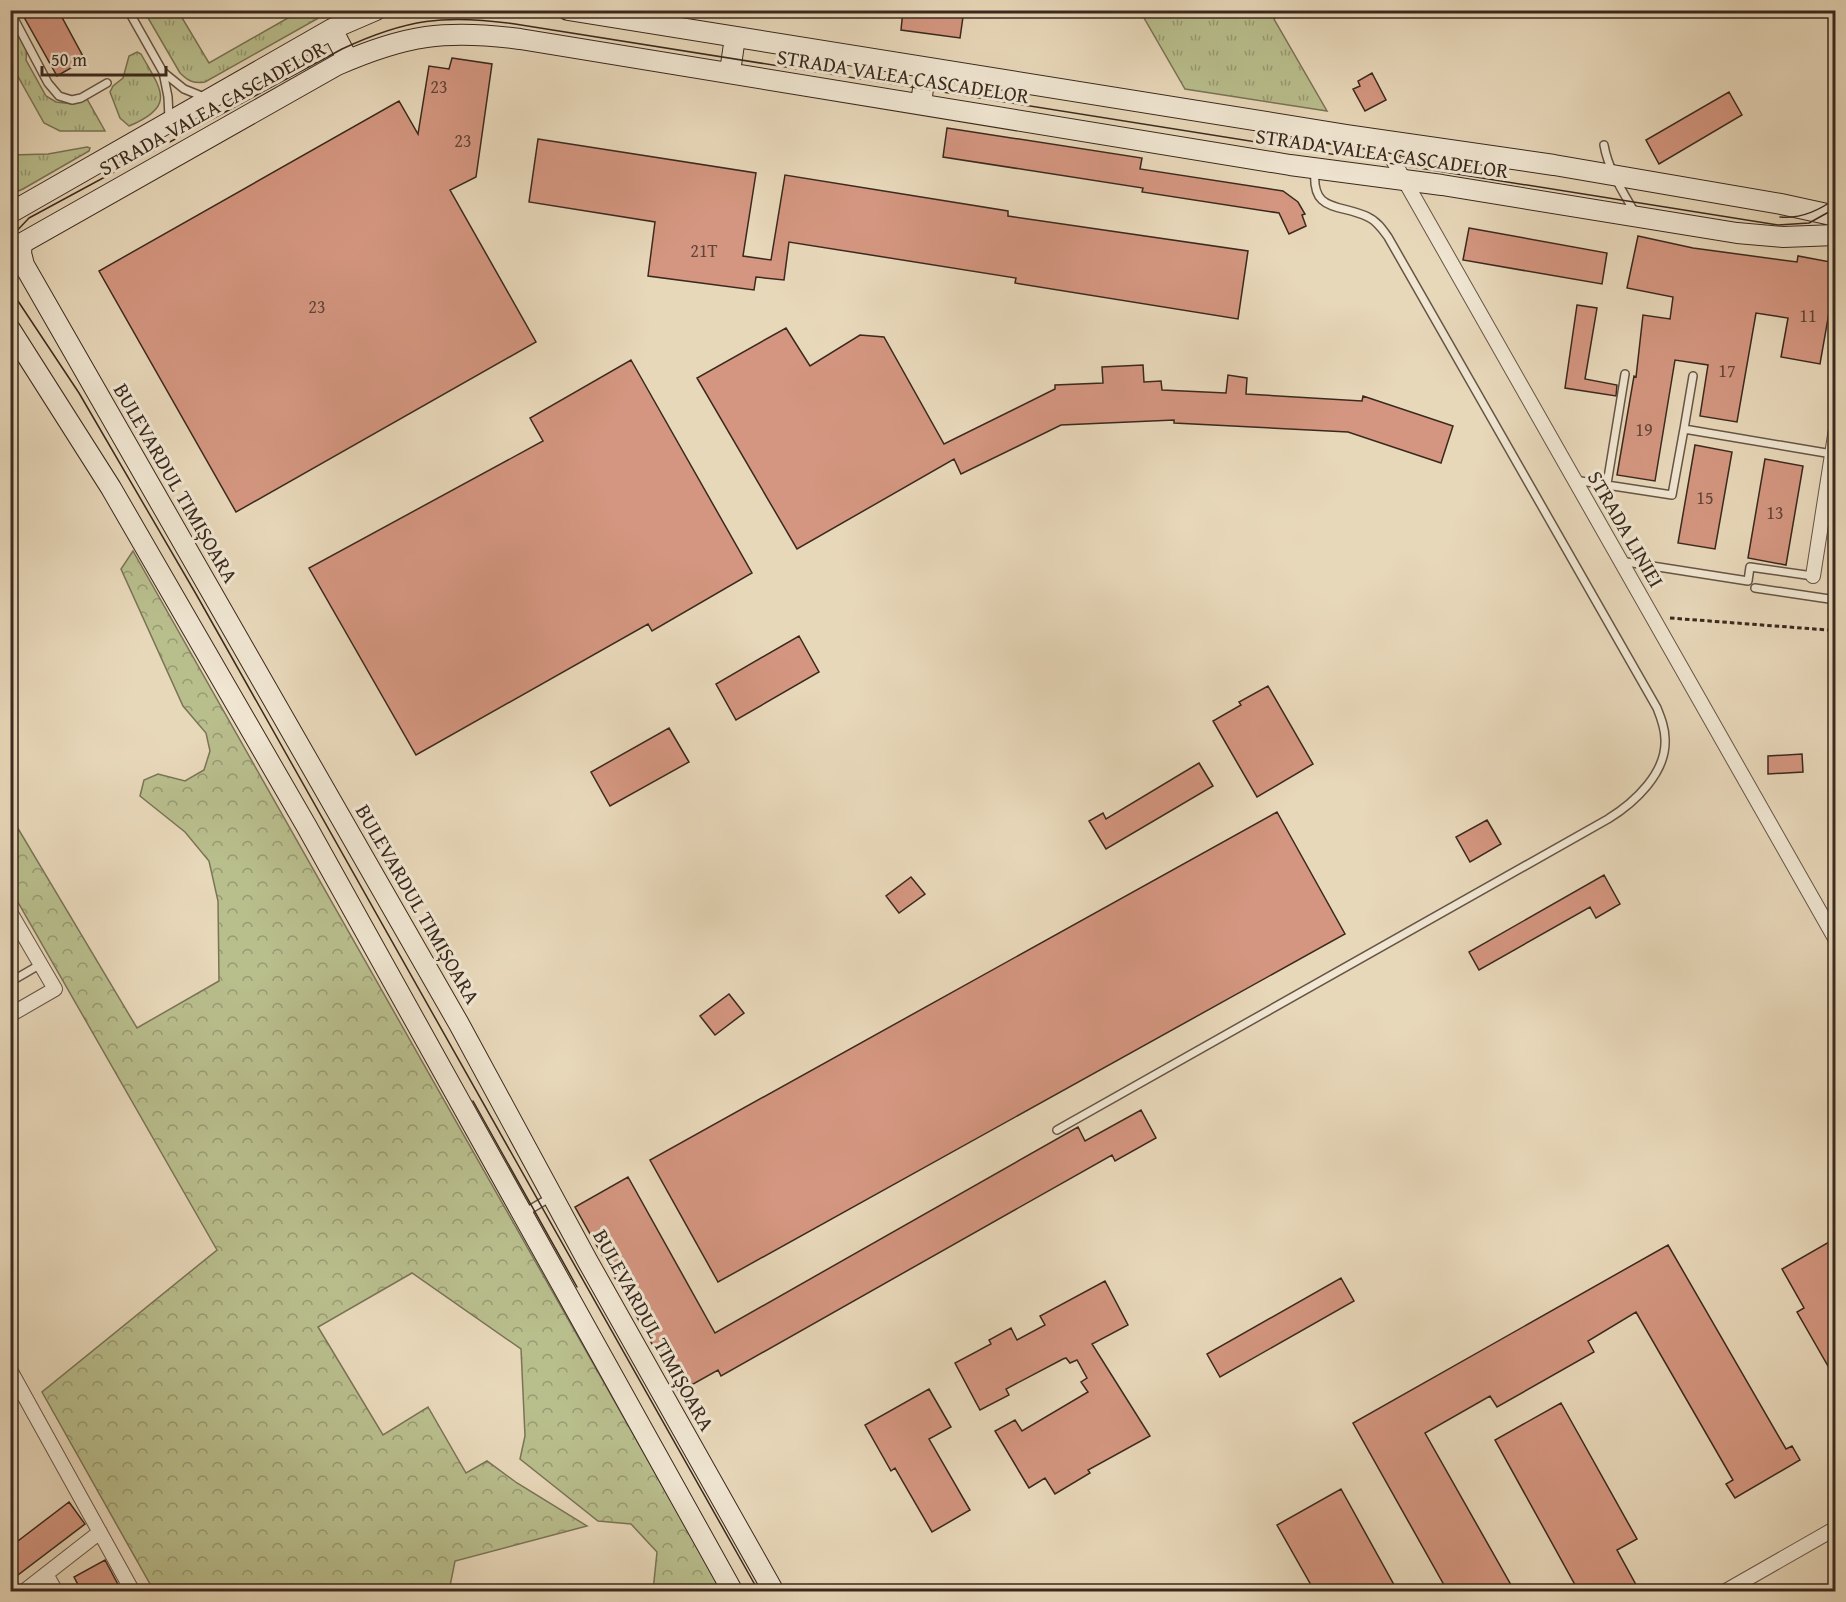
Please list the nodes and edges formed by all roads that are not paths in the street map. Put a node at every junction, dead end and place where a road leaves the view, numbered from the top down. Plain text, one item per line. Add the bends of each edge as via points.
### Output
1 (128, 10) edge
2 (376, 10) edge
3 (568, 10) edge
4 (10, 11) edge
5 (332, 29) junction
6 (735, 37) junction
7 (348, 60) junction
8 (926, 68) junction
9 (163, 72) junction
10 (730, 72) junction
11 (107, 83) dead end
12 (209, 98) junction
13 (921, 103) junction
14 (169, 121) junction
15 (1381, 139) junction
16 (1604, 145) dead end
17 (1315, 167) junction
18 (1615, 177) junction
19 (1404, 179) junction
20 (10, 213) edge
21 (1836, 216) edge
22 (1638, 217) junction
23 (1836, 236) edge
24 (17, 252) edge
25 (10, 329) edge
26 (1625, 374) dead end
27 (1693, 376) dead end
28 (1684, 429) junction
29 (1836, 429) edge
30 (1832, 454) junction
31 (1574, 480) junction
32 (1607, 484) junction
33 (1620, 561) junction
34 (1812, 576) joint
35 (1755, 588) dead end
36 (1834, 599) edge
37 (10, 912) edge
38 (1836, 940) edge
39 (41, 964) junction
40 (10, 982) edge
41 (10, 1015) edge
42 (1057, 1130) dead end
43 (553, 1196) junction
44 (522, 1214) junction
45 (637, 1349) junction
46 (607, 1367) junction
47 (10, 1370) edge
48 (1836, 1528) edge
49 (100, 1532) junction
50 (46, 1574) junction
51 (23, 1592) edge
52 (56, 1592) edge
53 (133, 1592) edge
54 (733, 1592) edge
55 (774, 1592) edge
56 (1724, 1592) edge

1 - 9 lane
2 - 5 main road, STRADA VALEA CASCADELOR
3 - 6 main road, STRADA VALEA CASCADELOR
4 - 11 lane via 58,96 81,98
5 - 7 main road
5 - 12 main road, STRADA VALEA CASCADELOR
6 - 8 main road, STRADA VALEA CASCADELOR
6 - 10 main road
7 - 10 main road, STRADA VALEA CASCADELOR via 423,36 451,33 481,34
7 - 24 main road, STRADA VALEA CASCADELOR
8 - 13 main road
8 - 15 main road, STRADA VALEA CASCADELOR
9 - 12 lane via 184,89
9 - 14 lane
10 - 13 main road, STRADA VALEA CASCADELOR
12 - 14 main road, STRADA VALEA CASCADELOR
13 - 17 main road, STRADA VALEA CASCADELOR
14 - 20 main road, STRADA VALEA CASCADELOR
15 - 18 main road, STRADA VALEA CASCADELOR
15 - 19 street, STRADA LINIEI
16 - 18 lane
17 - 19 main road, STRADA VALEA CASCADELOR
17 - 42 lane via 1316,190 1326,204 1371,218 1388,237 1657,708 1666,741 1662,758 1636,798 1608,819
18 - 21 main road, STRADA VALEA CASCADELOR
18 - 22 lane
19 - 22 main road, STRADA VALEA CASCADELOR
19 - 31 street, STRADA LINIEI
22 - 23 main road, STRADA VALEA CASCADELOR via 1766,236
24 - 43 main road, BULEVARDUL TIMIȘOARA via 374,874
25 - 44 main road via 111,488
26 - 32 lane
27 - 28 lane
28 - 30 lane
28 - 32 lane via 1672,495
29 - 30 street
30 - 34 street
31 - 32 lane
31 - 33 street, STRADA LINIEI
33 - 34 lane via 1748,581 1750,567
33 - 38 street, STRADA LINIEI
35 - 36 lane
37 - 39 street
39 - 40 lane
39 - 41 street via 55,989
43 - 44 lane
43 - 45 main road, BULEVARDUL TIMIȘOARA
44 - 46 main road
45 - 46 main road
45 - 55 main road, BULEVARDUL TIMIȘOARA
46 - 54 main road
47 - 49 street
48 - 56 street
49 - 50 street
49 - 53 street
50 - 51 street
50 - 52 street

